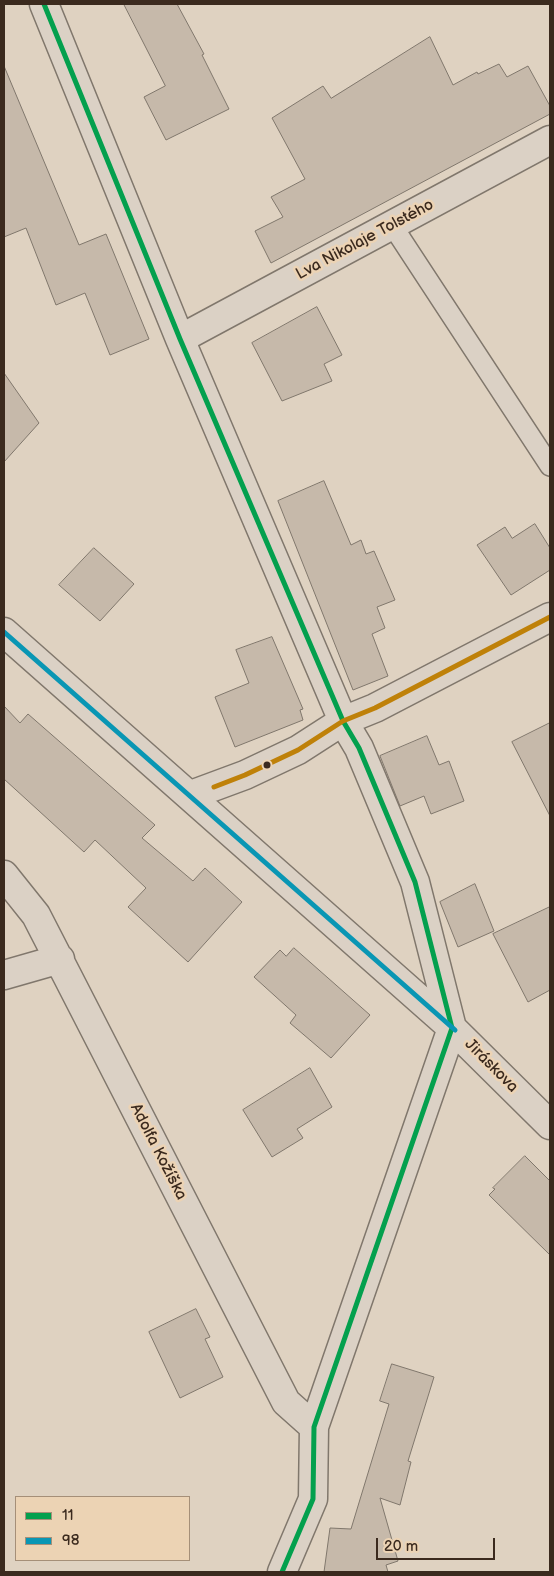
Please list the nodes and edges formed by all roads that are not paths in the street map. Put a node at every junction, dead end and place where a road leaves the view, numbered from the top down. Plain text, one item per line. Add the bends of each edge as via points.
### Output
1 (44, 4) edge
2 (550, 140) edge
3 (392, 225) junction
4 (180, 339) junction
5 (550, 466) edge
6 (550, 617) edge
7 (4, 632) edge
8 (344, 722) junction
9 (191, 795) junction
10 (4, 875) edge
11 (60, 959) junction
12 (4, 975) edge
13 (452, 1028) junction
14 (550, 1125) edge
15 (314, 1428) junction
16 (282, 1572) edge

1 - 4 street
2 - 3 street, Lva Nikolaje Tolstého
3 - 4 street, Lva Nikolaje Tolstého
3 - 5 lane
4 - 8 street
6 - 8 street
7 - 9 street, Jiráskova
8 - 9 street via 298,750
8 - 13 street via 359,748 414,882
9 - 13 street, Jiráskova
10 - 11 street, Adolfa Kožíška via 36,914
11 - 12 street
11 - 15 street, Adolfa Kožíška via 263,1360 286,1402
13 - 14 street, Jiráskova
13 - 15 street
15 - 16 street via 312,1499

